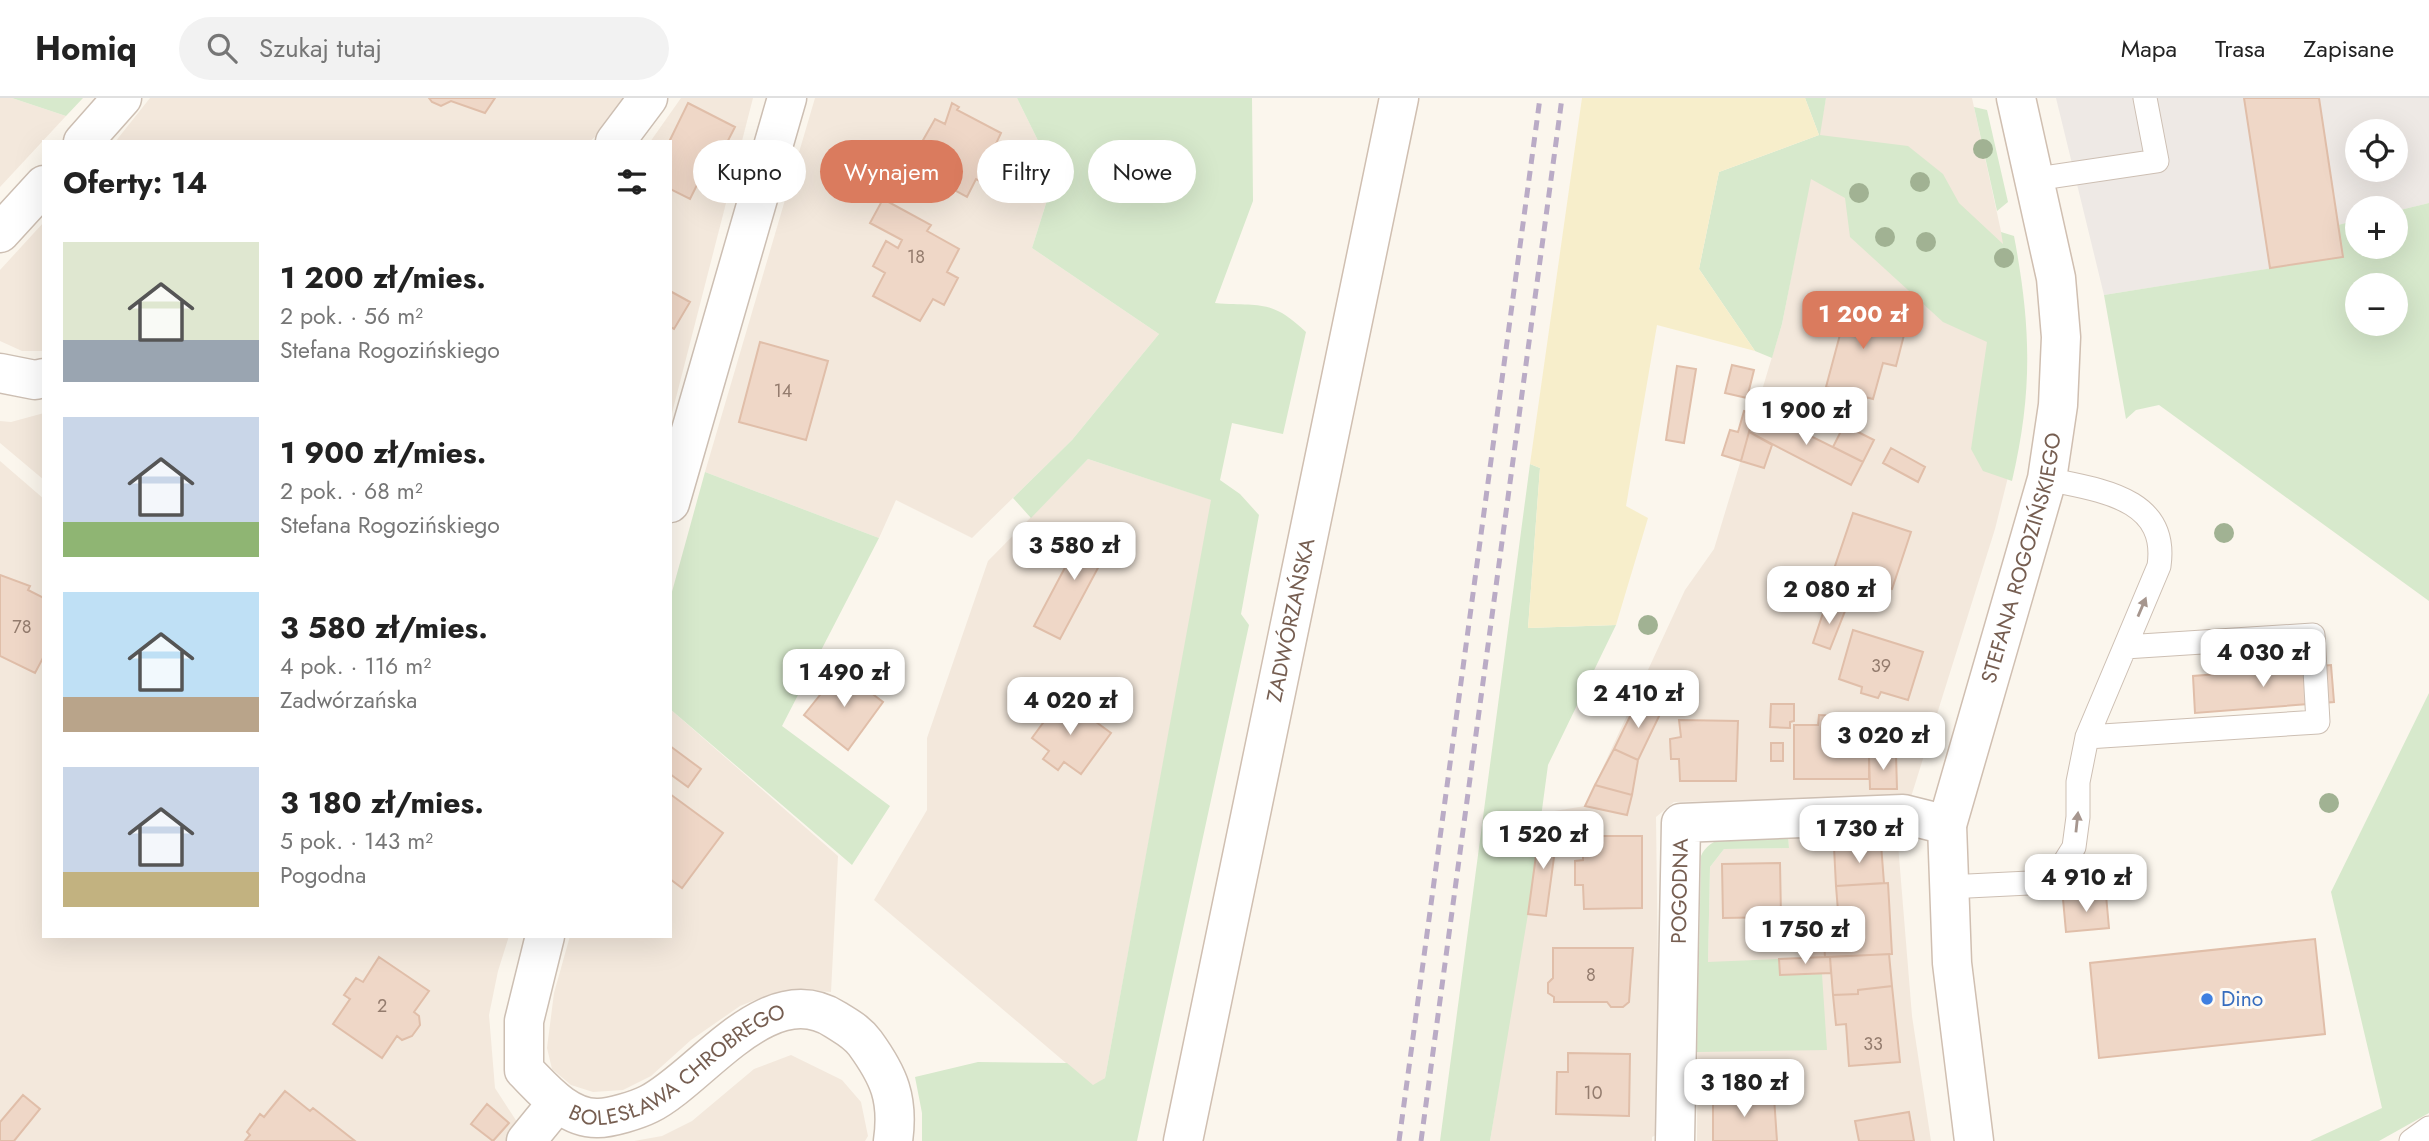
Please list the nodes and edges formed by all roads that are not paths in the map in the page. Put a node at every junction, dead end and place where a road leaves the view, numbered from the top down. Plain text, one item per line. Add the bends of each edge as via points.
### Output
1 (121, 98) edge
2 (648, 98) edge
3 (787, 98) edge
4 (1399, 98) edge
5 (2016, 98) edge
6 (2145, 98) edge
7 (85, 140) edge
8 (616, 140) edge
9 (2036, 179) junction
10 (42, 187) edge
11 (0, 233) edge
12 (0, 373) edge
13 (42, 378) edge
14 (2047, 479) junction
15 (672, 496) edge
16 (2124, 647) junction
17 (2087, 737) junction
18 (1947, 825) junction
19 (1948, 887) junction
20 (545, 938) edge
21 (557, 1103) junction
22 (2429, 1128) edge
23 (526, 1141) edge
24 (893, 1141) edge
25 (1183, 1141) edge
26 (1675, 1141) edge
27 (1974, 1141) edge
28 (2411, 1141) edge

1 - 7 street
2 - 8 street
3 - 15 street
4 - 25 street, ZADWÓRZAŃSKA
5 - 9 street, STEFANA ROGOZIŃSKIEGO
6 - 9 lane via 2157,161
9 - 14 street, STEFANA ROGOZIŃSKIEGO via 2056,278 2061,337 2058,405
10 - 11 street
12 - 13 street
16 -> 14 lane via 2160,566 2162,545 2153,524 2135,503
14 - 18 street, STEFANA ROGOZIŃSKIEGO
16 - 17 lane
16 - 17 lane via 2313,635 2318,722
19 -> 17 lane via 2029,883 2064,863 2074,847 2078,782
18 - 19 street, STEFANA ROGOZIŃSKIEGO
18 - 26 street, POGODNA via 1903,814 1681,823
19 - 27 street, STEFANA ROGOZIŃSKIEGO via 1952,963
20 - 21 street, BOLESŁAWA CHROBREGO via 524,1021 524,1070
21 - 23 street
21 - 24 street, BOLESŁAWA CHROBREGO via 597,1118 649,1104 752,1023 791,1011 825,1013 859,1035 885,1070 897,1113
22 - 28 lane

